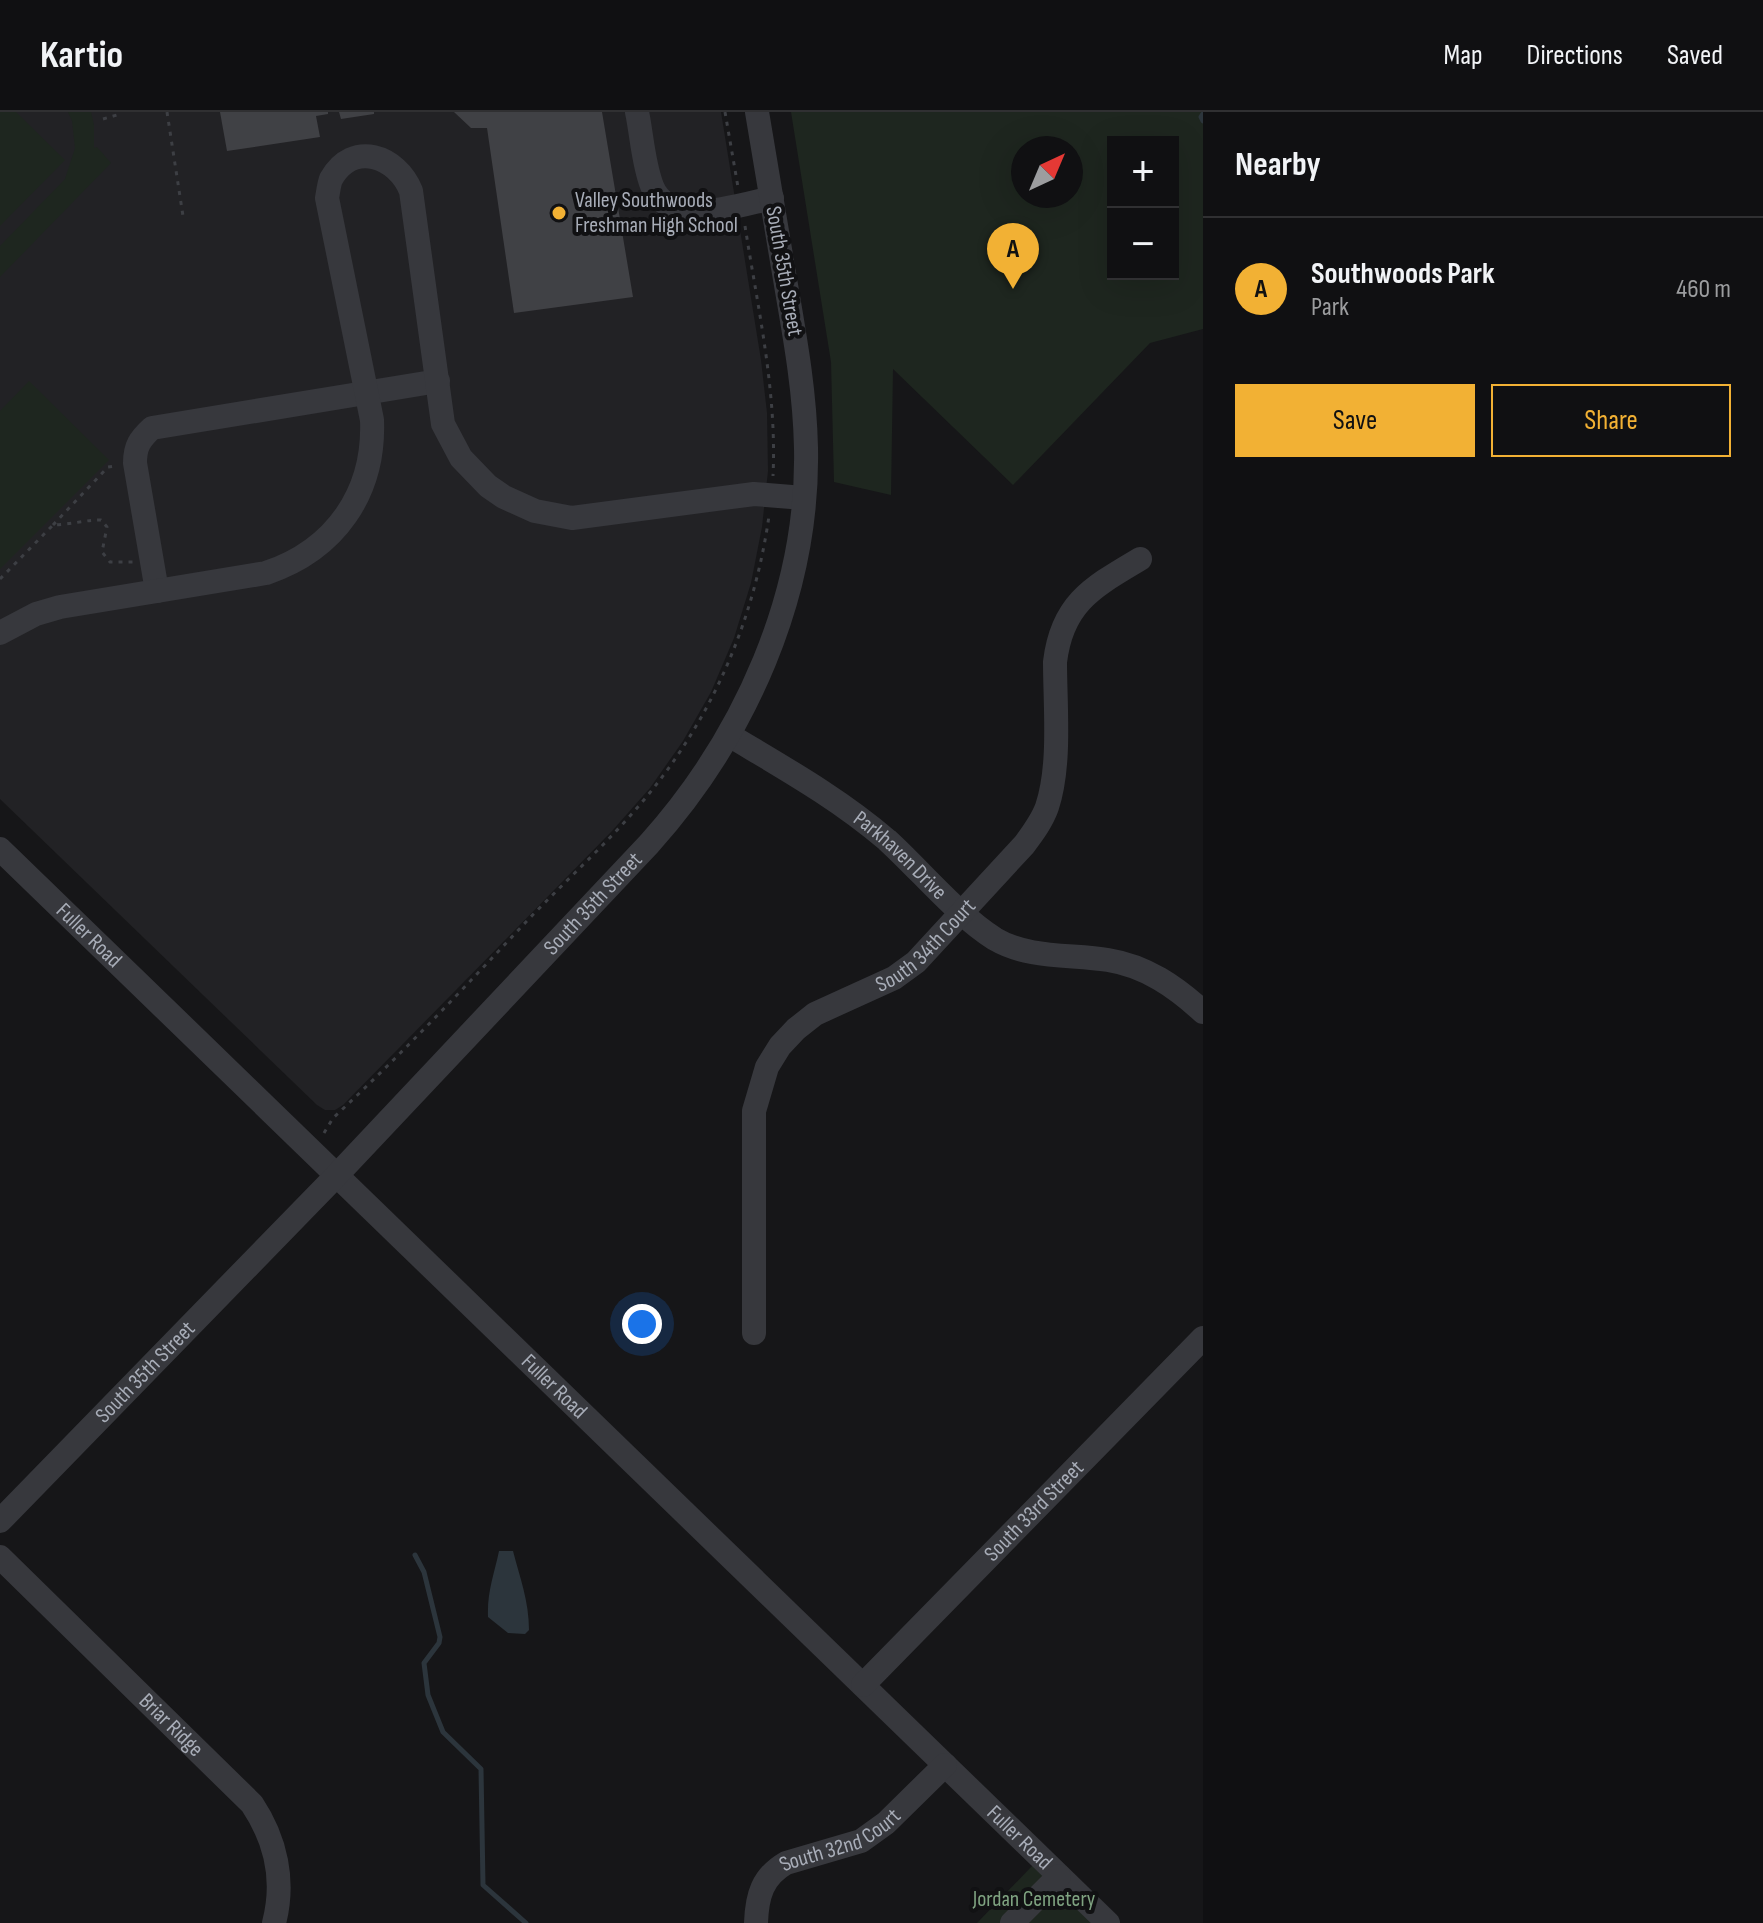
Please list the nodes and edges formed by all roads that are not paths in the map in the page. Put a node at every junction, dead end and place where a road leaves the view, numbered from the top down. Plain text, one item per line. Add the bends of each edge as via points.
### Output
1 (637, 112) edge
2 (757, 112) edge
3 (772, 198) junction
4 (438, 381) junction
5 (367, 393) junction
6 (804, 498) junction
7 (1140, 559) dead end
8 (157, 591) junction
9 (0, 633) edge
10 (729, 735) junction
11 (0, 849) edge
12 (963, 912) junction
13 (1203, 1012) edge
14 (336, 1176) junction
15 (754, 1333) dead end
16 (1203, 1338) edge
17 (0, 1521) edge
18 (0, 1557) edge
19 (863, 1685) junction
20 (945, 1765) junction
21 (1059, 1876) junction
22 (274, 1923) edge
23 (756, 1923) edge
24 (1013, 1923) edge
25 (1108, 1923) edge

1 - 3 street via 651,184 663,202 696,213
2 - 3 street, South 35th Street
3 - 6 street, South 35th Street via 801,377
4 - 5 street
4 - 5 street via 411,191 393,165 361,157 331,180 327,198
4 - 6 street via 443,424 461,458 498,493 535,511 572,518 730,497
5 - 8 street via 370,464 355,502 326,539 306,556 266,573
5 - 8 street via 152,428 141,438 135,463
6 - 10 street, South 35th Street via 780,616
7 - 12 street, South 34th Court via 1088,591 1064,624 1055,662 1054,768 1046,809 1024,845
8 - 9 street via 60,607
10 - 12 street, Parkhaven Drive via 847,807
10 - 14 street, South 35th Street via 659,833
11 - 14 street, Fuller Road
12 - 13 street, Parkhaven Drive via 996,940 1015,947 1137,967 1181,992
12 - 15 street, South 34th Court via 894,978 815,1014 796,1029 767,1067 754,1111
14 - 17 street, South 35th Street
14 - 19 street, Fuller Road
16 - 19 street, South 33rd Street
18 - 22 street, Briar Ridge via 252,1804 279,1869
19 - 20 street, Fuller Road
20 - 21 street, Fuller Road
20 - 23 street, South 32nd Court via 861,1841 777,1869 761,1889
21 - 24 street
21 - 25 street, Fuller Road

